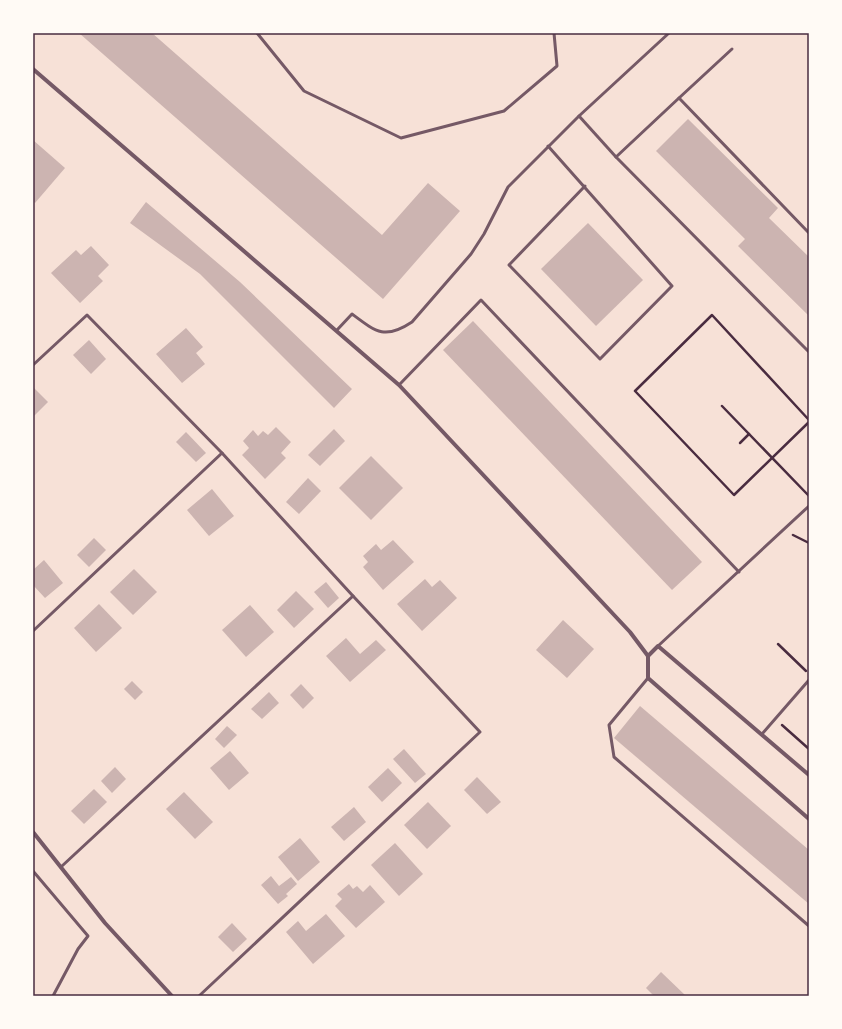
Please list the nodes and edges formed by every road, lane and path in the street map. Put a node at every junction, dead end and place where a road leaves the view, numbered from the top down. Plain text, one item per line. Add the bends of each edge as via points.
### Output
1 (257, 33) edge
2 (554, 33) edge
3 (669, 33) edge
4 (732, 49) dead end
5 (33, 69) edge
6 (679, 98) junction
7 (579, 116) junction
8 (548, 146) junction
9 (616, 157) junction
10 (585, 186) junction
11 (809, 233) edge
12 (337, 330) junction
13 (809, 352) edge
14 (33, 365) edge
15 (399, 385) junction
16 (722, 406) dead end
17 (809, 421) edge
18 (749, 434) junction
19 (740, 443) dead end
20 (222, 452) junction
21 (772, 458) junction
22 (809, 496) edge
23 (809, 506) edge
24 (783, 530) junction
25 (809, 542) edge
26 (739, 572) junction
27 (353, 596) junction
28 (33, 631) edge
29 (778, 644) dead end
30 (658, 646) junction
31 (648, 656) junction
32 (809, 673) edge
33 (648, 678) junction
34 (809, 680) edge
35 (775, 719) junction
36 (762, 734) junction
37 (809, 748) edge
38 (809, 775) edge
39 (809, 819) edge
40 (33, 832) edge
41 (62, 866) junction
42 (33, 871) edge
43 (809, 926) edge
44 (53, 996) edge
45 (172, 996) edge
46 (199, 996) edge

1 - 2 lane via 304,91 400,138 504,111 557,66
3 - 7 lane
4 - 6 lane
5 - 12 street via 252,260
6 - 9 lane
6 - 11 lane
7 - 8 lane
7 - 9 lane
8 - 10 lane
8 - 12 lane via 508,187 471,254 412,322 400,330 372,330 352,314
9 - 13 lane
10 - 10 lane via 672,286 600,360 510,265
12 - 15 street
14 - 20 lane via 87,315
15 - 26 lane via 481,300
15 - 31 street via 630,632
16 - 18 path
17 - 21 path
17 - 21 path via 712,315 635,391 734,495
18 - 19 path
18 - 21 path
20 - 27 lane
20 - 28 lane
21 - 22 path
23 - 24 lane
24 - 25 path
24 - 26 lane
26 - 30 lane
27 - 41 lane
27 - 46 lane via 480,732
29 - 32 path
30 - 31 street
30 - 36 street
31 - 33 street
33 - 39 street
33 - 43 lane via 609,725 614,757
34 - 35 lane
35 - 36 lane
35 - 37 path
36 - 38 street
40 - 41 street
41 - 45 street via 105,923
42 - 44 lane via 88,936 78,949

